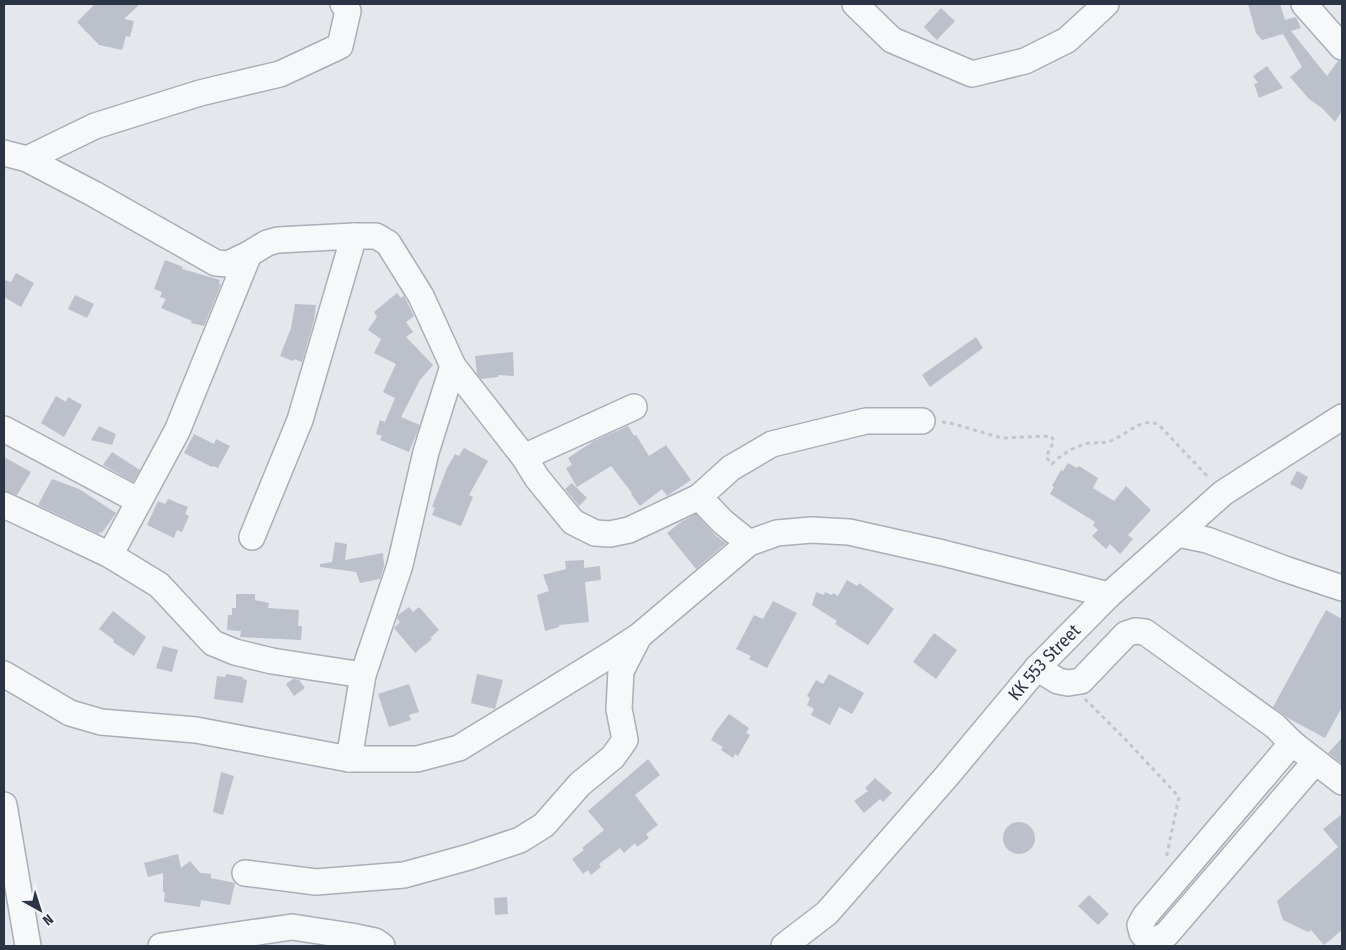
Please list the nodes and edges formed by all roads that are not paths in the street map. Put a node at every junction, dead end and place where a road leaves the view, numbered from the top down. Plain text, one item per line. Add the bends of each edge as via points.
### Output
1 (343, 4) edge
2 (856, 4) edge
3 (1106, 4) edge
4 (1304, 4) edge
5 (1342, 47) edge
6 (15, 156) edge
7 (354, 236) junction
8 (249, 254) junction
9 (453, 366) junction
10 (634, 407) dead end
11 (1342, 417) edge
12 (922, 421) road end
13 (4, 429) edge
14 (524, 457) junction
15 (699, 497) junction
16 (139, 501) junction
17 (4, 505) edge
18 (1178, 534) junction
19 (252, 537) dead end
20 (749, 543) junction
21 (110, 555) junction
22 (1342, 588) edge
23 (1109, 596) junction
24 (639, 636) junction
25 (1037, 668) junction
26 (4, 674) edge
27 (363, 675) junction
28 (1292, 743) junction
29 (349, 758) junction
30 (1315, 762) junction
31 (1342, 782) edge
32 (4, 805) edge
33 (7, 844) edge
34 (245, 873) dead end
35 (28, 946) edge
36 (161, 946) edge
37 (382, 946) edge
38 (784, 946) edge

1 - 6 street via 348,11 340,46 280,74 200,93 95,126
2 - 3 street via 892,40 972,74 1026,61 1067,40
4 - 5 street
6 - 8 street via 94,194 216,263 228,264
7 - 8 street via 278,240
7 - 9 street via 376,236 388,242 421,296
7 - 19 street via 300,420
8 - 16 street via 177,431
9 - 14 street
9 - 27 street via 426,452 400,565
10 - 14 street
11 - 18 street, KK 553 Street via 1223,493
12 - 15 street via 866,421 772,444 731,468
13 - 16 street
14 - 15 street via 573,522 595,533 629,530
15 - 20 street
16 - 21 street
17 - 21 street
18 - 22 street via 1207,540
18 - 23 street, KK 553 Street
20 - 23 street via 777,534 811,530 849,532
20 - 24 street
21 - 27 street via 159,585 213,643 234,652
23 - 25 street, KK 553 Street
24 - 29 street via 459,748 417,759
24 - 34 street via 621,671 619,709 625,740 613,757 580,784 544,825 520,840 404,875 316,882
25 - 28 street via 1058,681 1081,681 1126,634 1145,632 1275,726
25 - 38 street, KK 553 Street via 827,913
26 - 29 street via 70,713 101,722 196,730
27 - 29 street
28 - 30 street
28 - 30 street via 1145,916 1140,925 1147,939 1155,940 1166,935
30 - 31 street
32 - 33 street
33 - 35 street
36 - 37 street via 292,927 375,941

